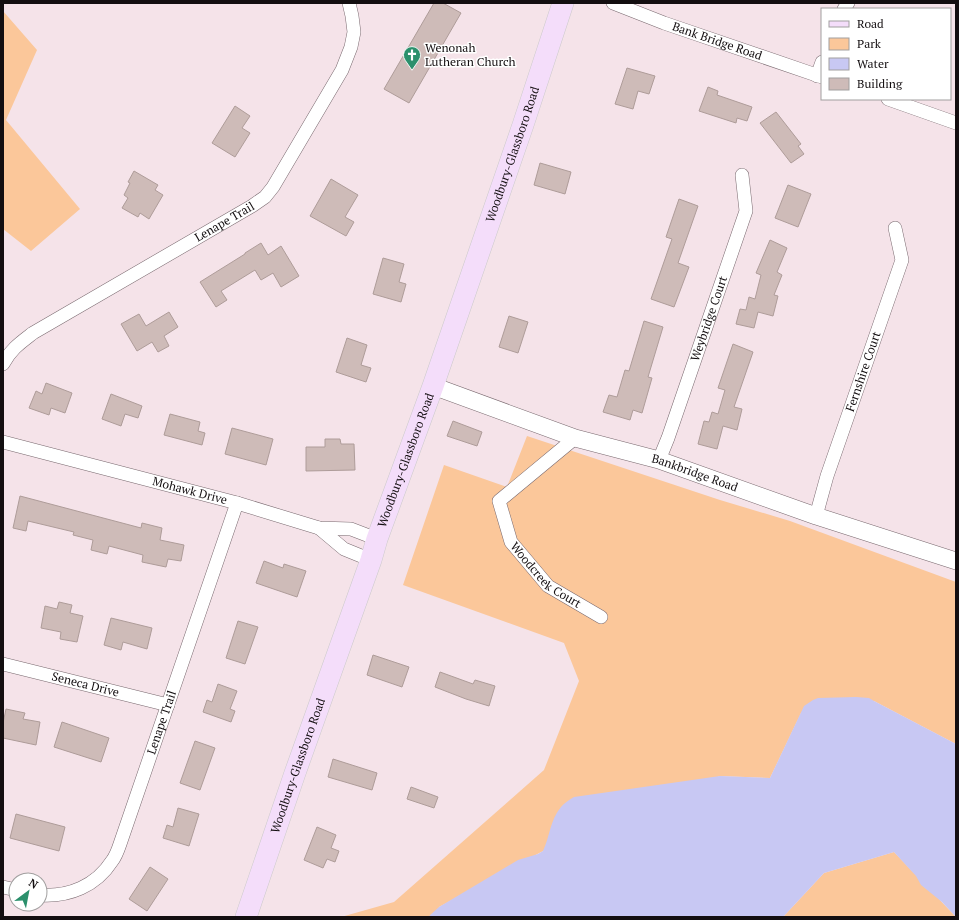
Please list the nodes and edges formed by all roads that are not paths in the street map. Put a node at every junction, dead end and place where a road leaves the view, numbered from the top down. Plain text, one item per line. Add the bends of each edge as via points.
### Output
1 (349, 3) edge
2 (563, 3) edge
3 (613, 3) edge
4 (820, 76) edge
5 (891, 100) edge
6 (956, 123) edge
7 (742, 175) dead end
8 (895, 228) dead end
9 (3, 364) edge
10 (433, 386) junction
11 (575, 438) junction
12 (3, 442) edge
13 (659, 460) junction
14 (237, 503) junction
15 (816, 516) junction
16 (319, 528) junction
17 (376, 539) junction
18 (370, 560) junction
19 (956, 561) edge
20 (601, 617) dead end
21 (3, 664) edge
22 (168, 705) junction
23 (48, 896) edge
24 (246, 917) edge

1 - 9 street, Lenape Trail via 354,32 342,70 274,187 265,197 33,333 17,345
2 - 10 main road, Woodbury-Glassboro Road
3 - 4 street, Bank Bridge Road
5 - 6 street
7 - 13 street, Weybridge Court via 746,211
8 - 15 street, Fernshire Court via 902,260 830,468
10 - 11 street, Bankbridge Road
10 - 17 main road, Woodbury-Glassboro Road
11 - 13 street, Bankbridge Road
11 - 20 street, Woodcreek Court via 499,501 511,542 548,586
12 - 14 street, Mohawk Drive
13 - 15 street, Bankbridge Road
14 - 16 street, Mohawk Drive
14 - 22 street, Lenape Trail
15 - 19 street, Bankbridge Road
16 - 17 street, Mohawk Drive via 351,529
16 - 18 street via 344,550
17 - 18 main road, Woodbury-Glassboro Road
18 - 24 main road, Woodbury-Glassboro Road
21 - 22 street, Seneca Drive
22 - 23 street, Lenape Trail via 113,860 103,873 79,890

